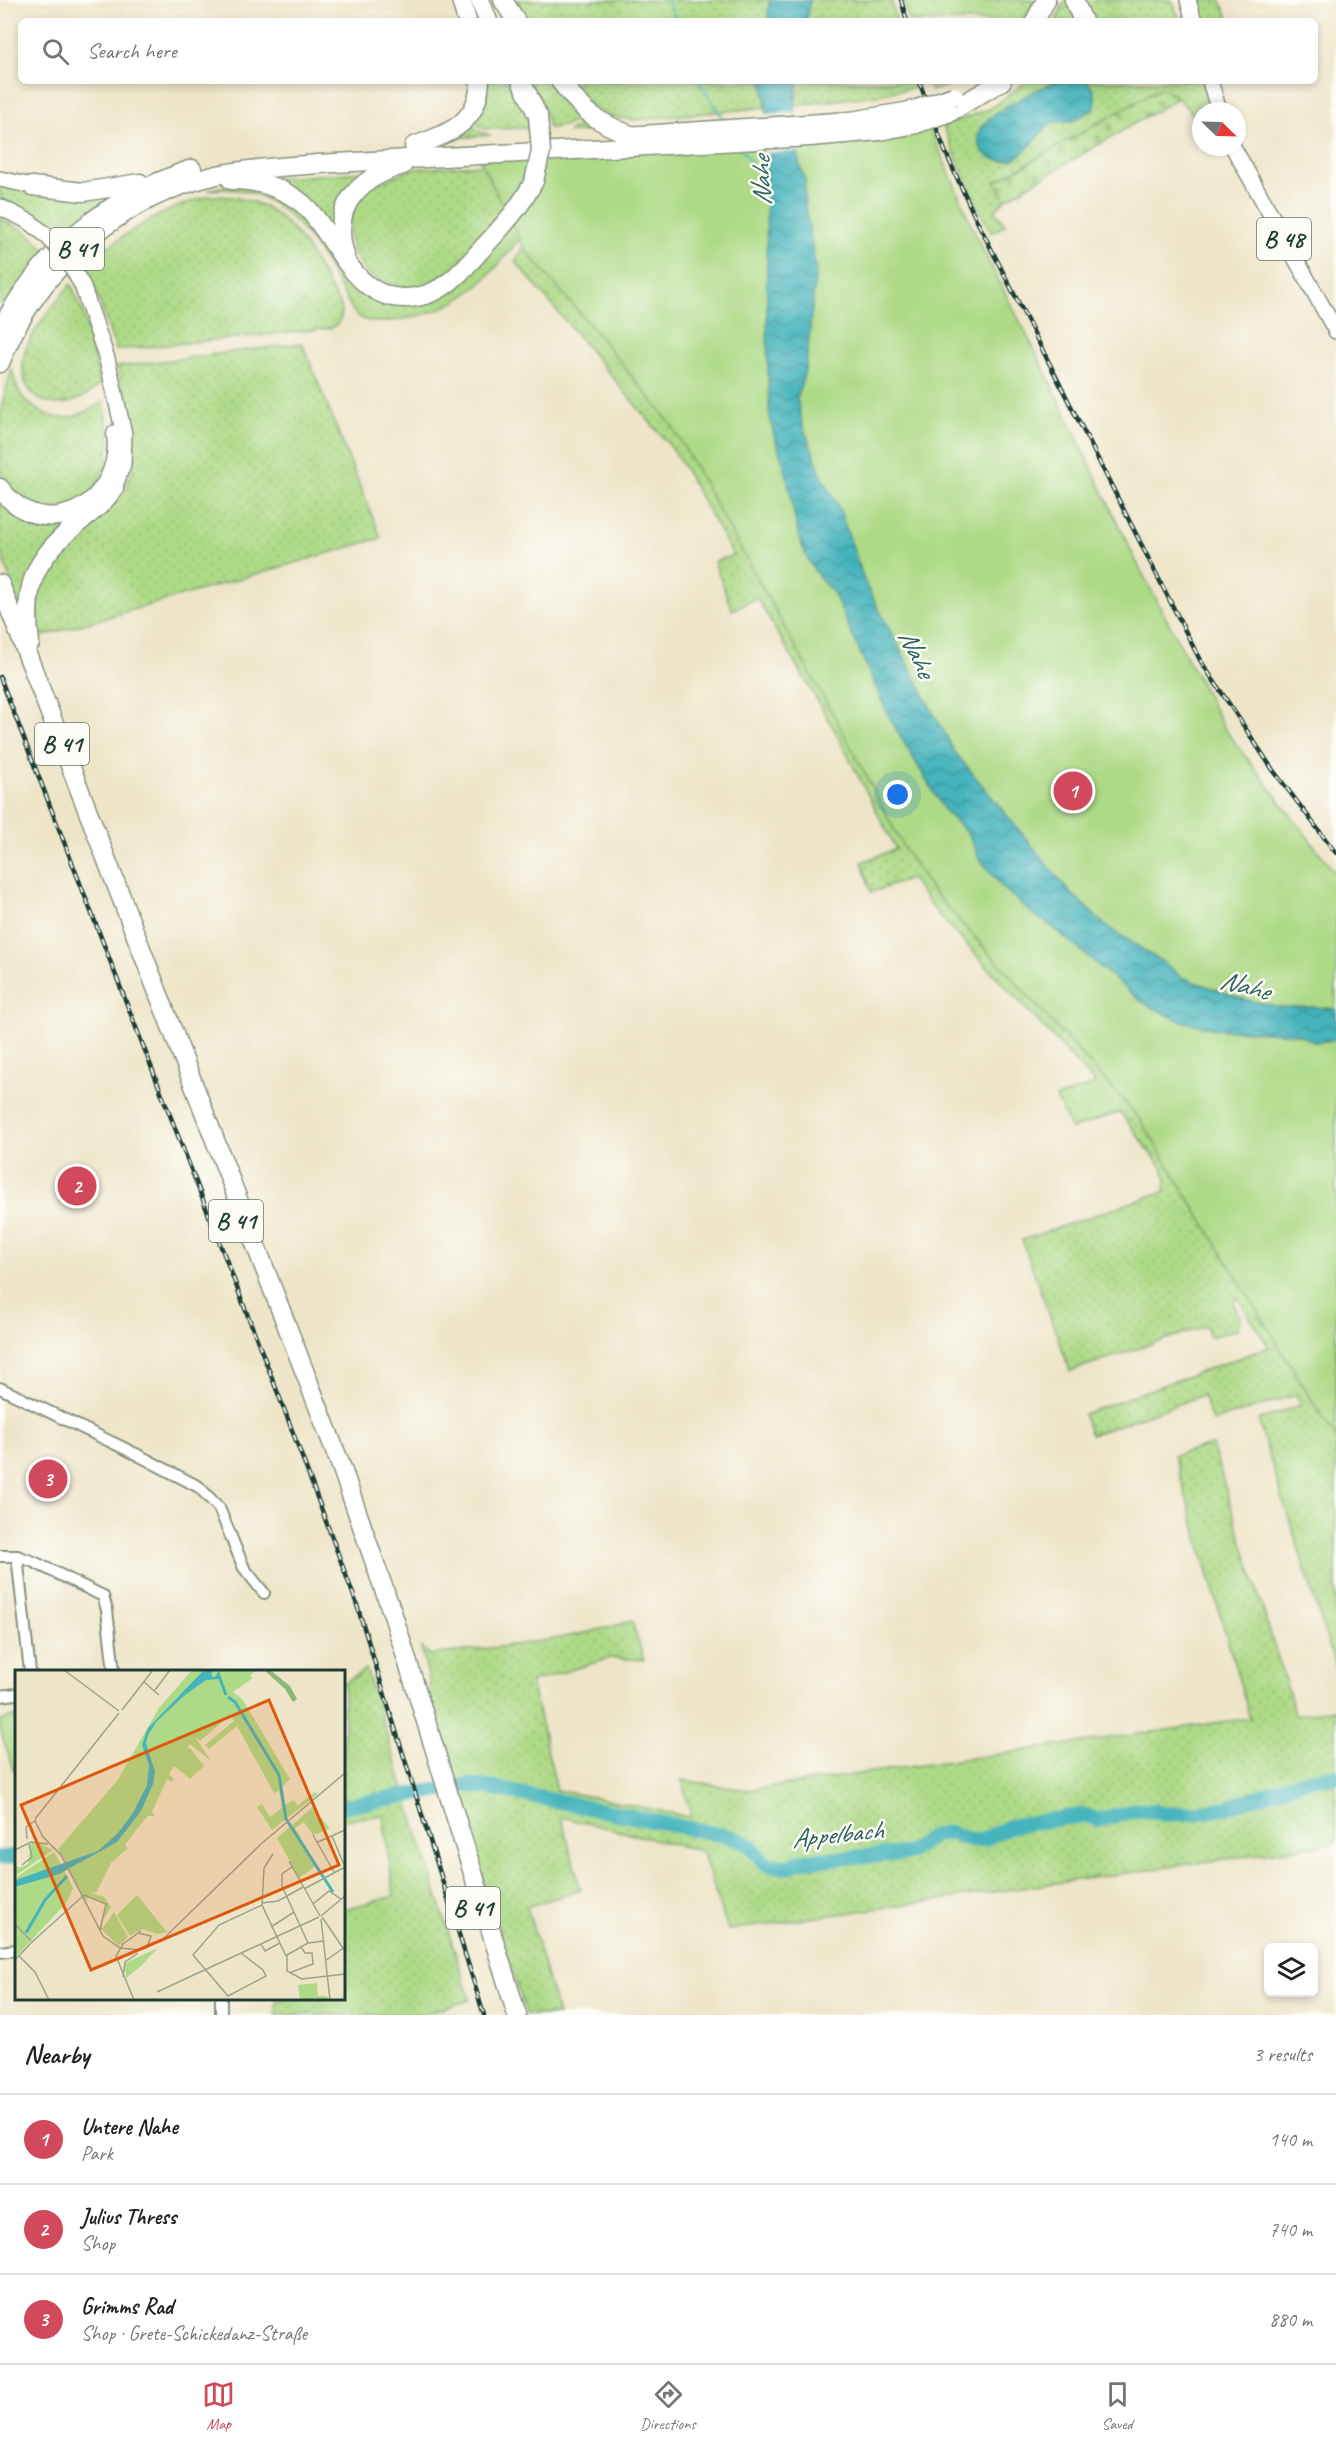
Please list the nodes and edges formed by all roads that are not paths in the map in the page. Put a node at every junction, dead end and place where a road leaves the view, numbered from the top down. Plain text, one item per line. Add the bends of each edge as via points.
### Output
1 (461, 0) edge
2 (480, 0) edge
3 (503, 0) edge
4 (1046, 0) edge
5 (1058, 0) edge
6 (1074, 0) edge
7 (1188, 0) edge
8 (466, 18) edge
9 (487, 18) edge
10 (514, 18) edge
11 (1037, 18) edge
12 (1049, 18) edge
13 (1082, 18) edge
14 (1193, 18) edge
15 (479, 84) edge
16 (522, 84) edge
17 (563, 84) edge
18 (990, 84) edge
19 (1211, 84) edge
20 (1216, 102) edge
21 (633, 136) junction
22 (669, 140) junction
23 (414, 146) junction
24 (1238, 156) edge
25 (432, 157) junction
26 (165, 178) junction
27 (0, 180) edge
28 (196, 181) junction
29 (32, 186) joint
30 (0, 207) edge
31 (354, 272) junction
32 (91, 309) junction
33 (0, 331) edge
34 (1336, 331) edge
35 (0, 363) edge
36 (116, 434) joint
37 (0, 488) edge
38 (114, 488) joint
39 (0, 584) edge
40 (0, 614) edge
41 (33, 669) junction
42 (0, 1388) edge
43 (0, 1556) edge
44 (17, 1556) junction
45 (264, 1593) dead end
46 (30, 1670) edge
47 (114, 1670) edge
48 (15, 1694) edge
49 (0, 1696) edge
50 (437, 1774) junction
51 (445, 1802) junction
52 (15, 1950) edge
53 (0, 1952) edge
54 (220, 2000) edge
55 (221, 2015) edge
56 (506, 2015) edge
57 (516, 2015) edge

1 - 8 highway
2 - 9 highway
3 - 10 highway
4 - 11 highway
5 - 12 highway
6 - 13 highway
7 - 14 main road
15 - 23 highway, B 41 via 476,102 466,120 447,134
16 - 31 highway, bridge via 538,116 541,151 534,181 522,203 468,264 449,284 411,298 372,289
17 - 21 highway, B 41 via 595,119
18 - 22 highway, B 41, bridge via 913,118 879,118 809,131
19 - 20 main road
21 - 22 highway, B 41
21 - 23 highway, B 41
22 - 25 highway, B 41
23 - 26 highway, B 41 via 247,158
24 - 34 main road, B 48
25 - 28 highway, B 41 via 251,169
25 - 31 highway via 377,174 352,195 342,219 341,238
26 - 29 highway via 83,192
26 - 33 highway, B 41 via 117,203 73,235 36,275
27 - 29 main road
28 - 31 highway via 251,181 283,191 309,210
28 - 35 highway, B 41 via 142,203 79,248 29,306
30 - 32 main road, B 41, bridge via 47,236 65,256
32 - 36 main road, B 41
32 - 38 main road, B 41 via 124,434 123,464
36 - 37 highway, B 41 via 111,476 101,492 80,510 57,516 32,513 17,506
38 - 41 highway, B 41 via 98,508 50,548 35,572 26,610
39 - 41 highway, B 41
40 - 50 highway, B 41 via 332,1470
41 - 50 highway, B 41 via 341,1466 390,1607
42 - 45 street via 199,1487 219,1508 244,1568
43 - 44 street
44 - 46 street
44 - 47 street via 103,1596
48 - 49 street
50 - 51 highway, B 41
51 - 56 highway, B 41
51 - 57 highway, B 41
52 - 53 street
54 - 55 street

